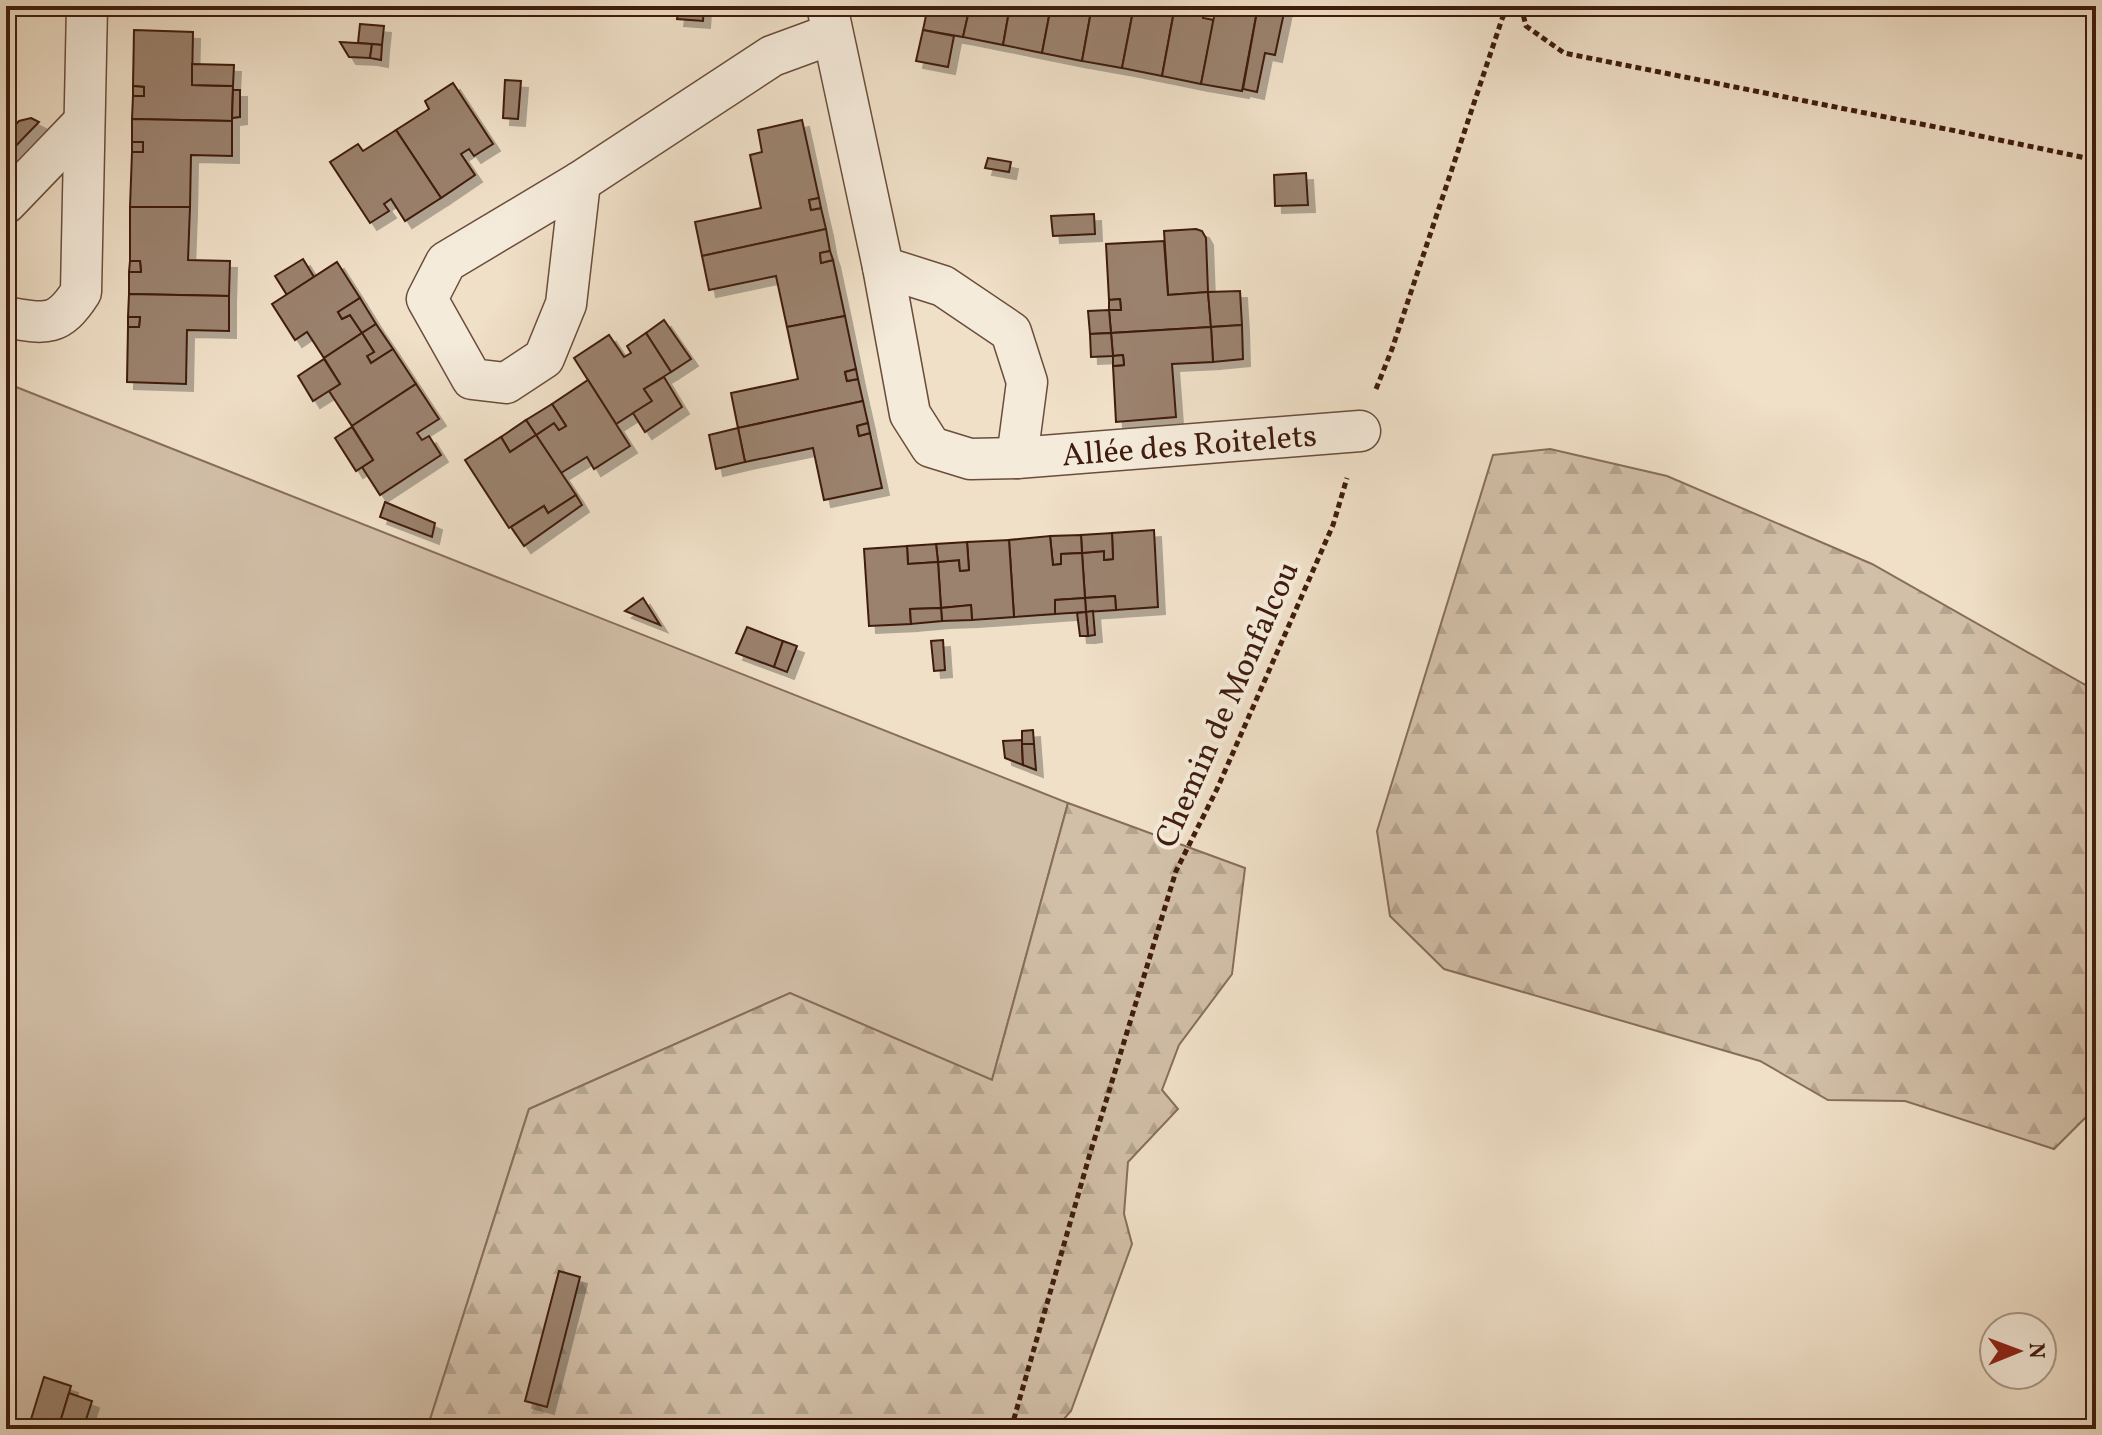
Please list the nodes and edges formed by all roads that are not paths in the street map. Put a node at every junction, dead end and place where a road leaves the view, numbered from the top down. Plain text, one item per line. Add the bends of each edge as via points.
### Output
1 (87, 6) edge
2 (830, 20) edge
3 (84, 122) junction
4 (580, 182) junction
5 (6, 203) edge
6 (883, 267) junction
7 (6, 317) edge
8 (1360, 431) road end
9 (1017, 458) junction

1 - 3 street
2 - 4 street
2 - 6 street, Allée des Roitelets
3 - 5 street
3 - 7 street via 81,292 68,312 45,322
4 - 4 street via 446,262 427,299 472,379 506,383 544,358 566,304
6 - 9 street, Allée des Roitelets via 943,286 1011,332 1027,382
6 - 9 street, Allée des Roitelets via 910,414 931,447 970,459
8 - 9 street, Allée des Roitelets

